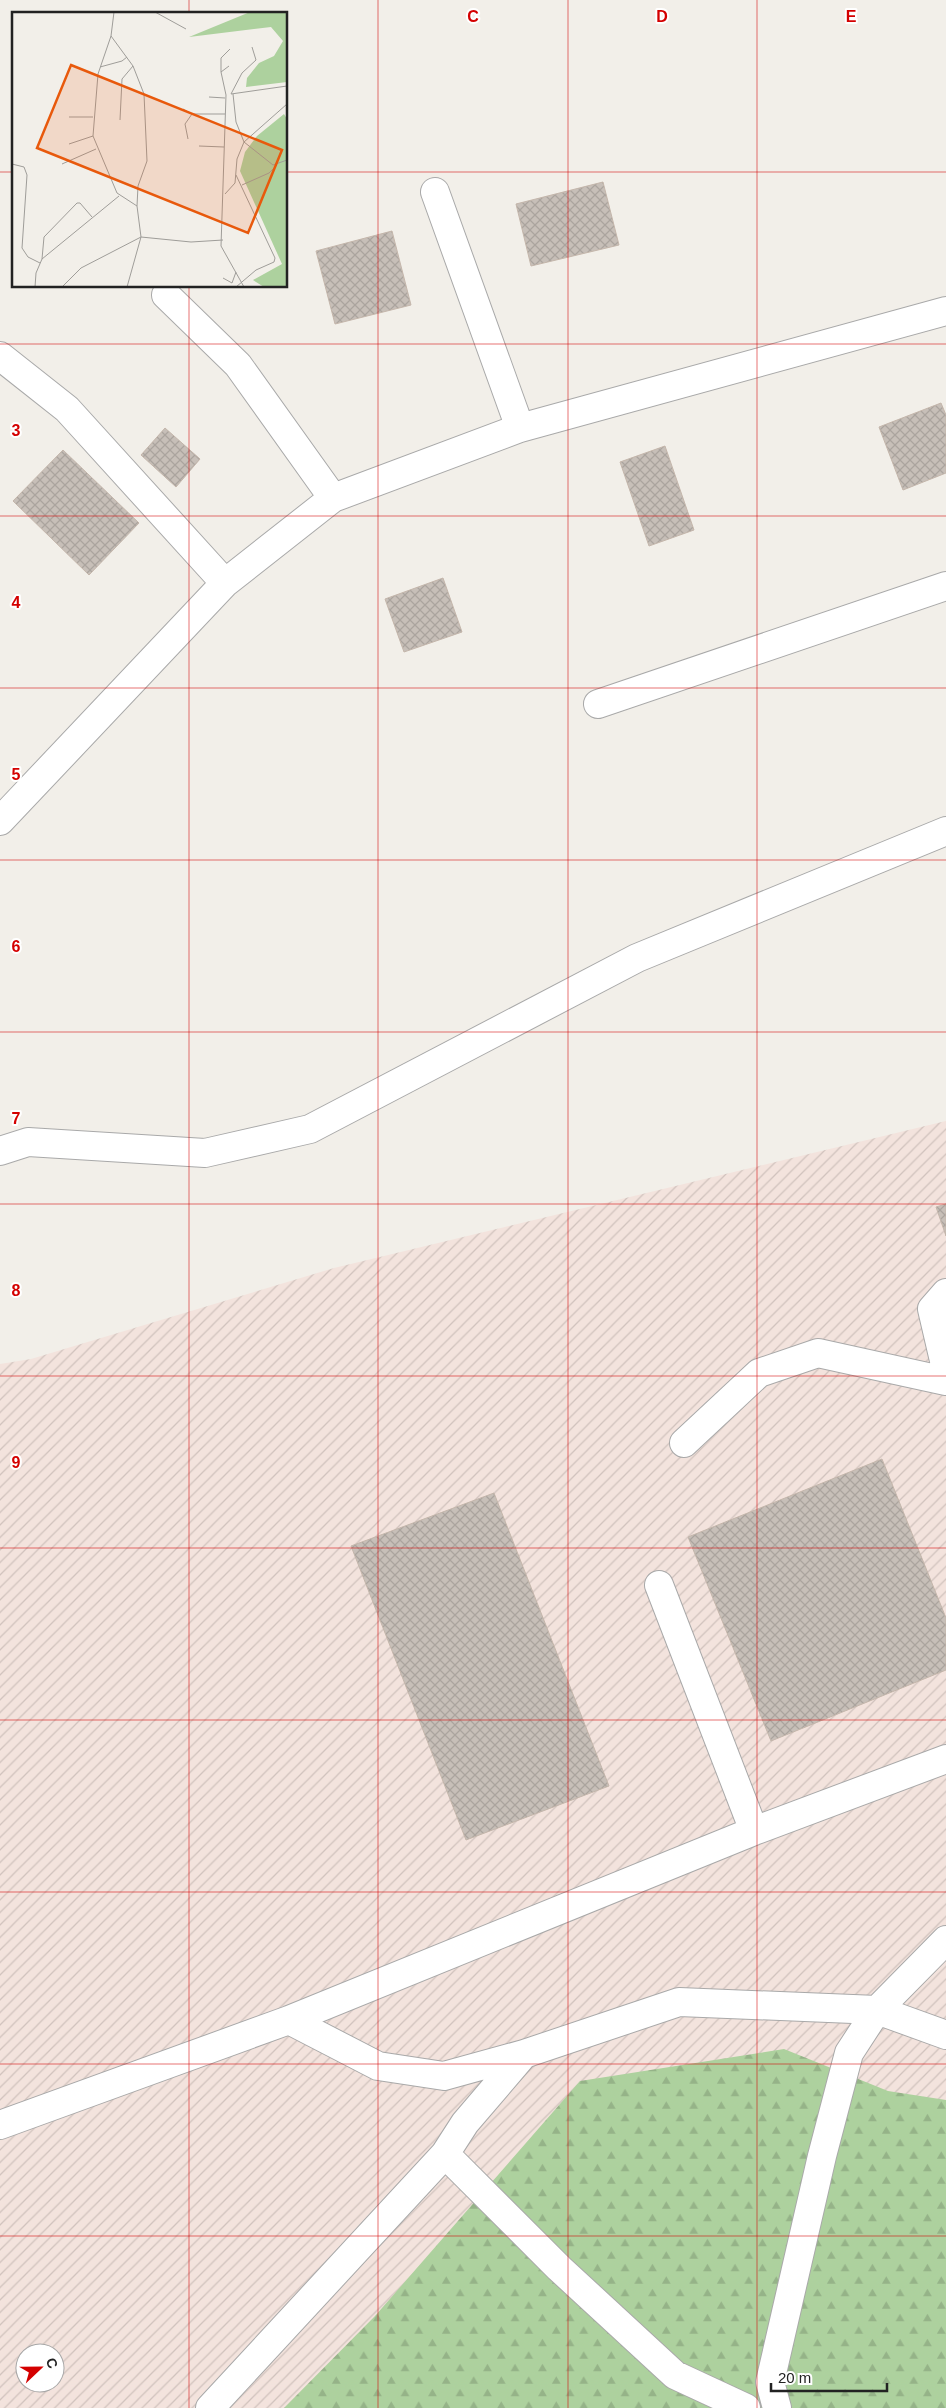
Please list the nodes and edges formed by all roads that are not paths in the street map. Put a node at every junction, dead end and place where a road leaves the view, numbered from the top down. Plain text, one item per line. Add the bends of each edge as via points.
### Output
1 (435, 192) dead end
2 (166, 295) dead end
3 (946, 311) edge
4 (0, 356) edge
5 (520, 428) junction
6 (332, 498) junction
7 (224, 583) junction
8 (946, 586) edge
9 (598, 704) dead end
10 (0, 821) edge
11 (946, 831) edge
12 (0, 1151) edge
13 (946, 1293) edge
14 (946, 1369) edge
15 (946, 1381) edge
16 (684, 1443) dead end
17 (659, 1585) dead end
18 (946, 1759) edge
19 (754, 1831) junction
20 (946, 1940) edge
21 (877, 2010) junction
22 (289, 2020) junction
23 (946, 2035) edge
24 (524, 2054) junction
25 (0, 2125) edge
26 (445, 2154) junction
27 (210, 2408) edge
28 (746, 2408) edge
29 (776, 2408) edge

1 - 5 street
2 - 6 street via 238,366
3 - 5 street
4 - 7 street via 67,410
5 - 6 street
6 - 7 street
7 - 10 street
8 - 9 street
11 - 12 street via 637,958 310,1129 205,1153 28,1142
13 - 14 street via 932,1309
15 - 16 street via 818,1353 759,1374
17 - 19 street
18 - 19 street
19 - 22 street
20 - 21 street
21 - 23 street
21 - 24 street via 679,2002
21 - 29 street via 849,2053 822,2156 770,2382
22 - 24 street via 378,2066 444,2076
22 - 25 street
24 - 26 street via 465,2123
26 - 27 street
26 - 28 street via 559,2268 675,2375

